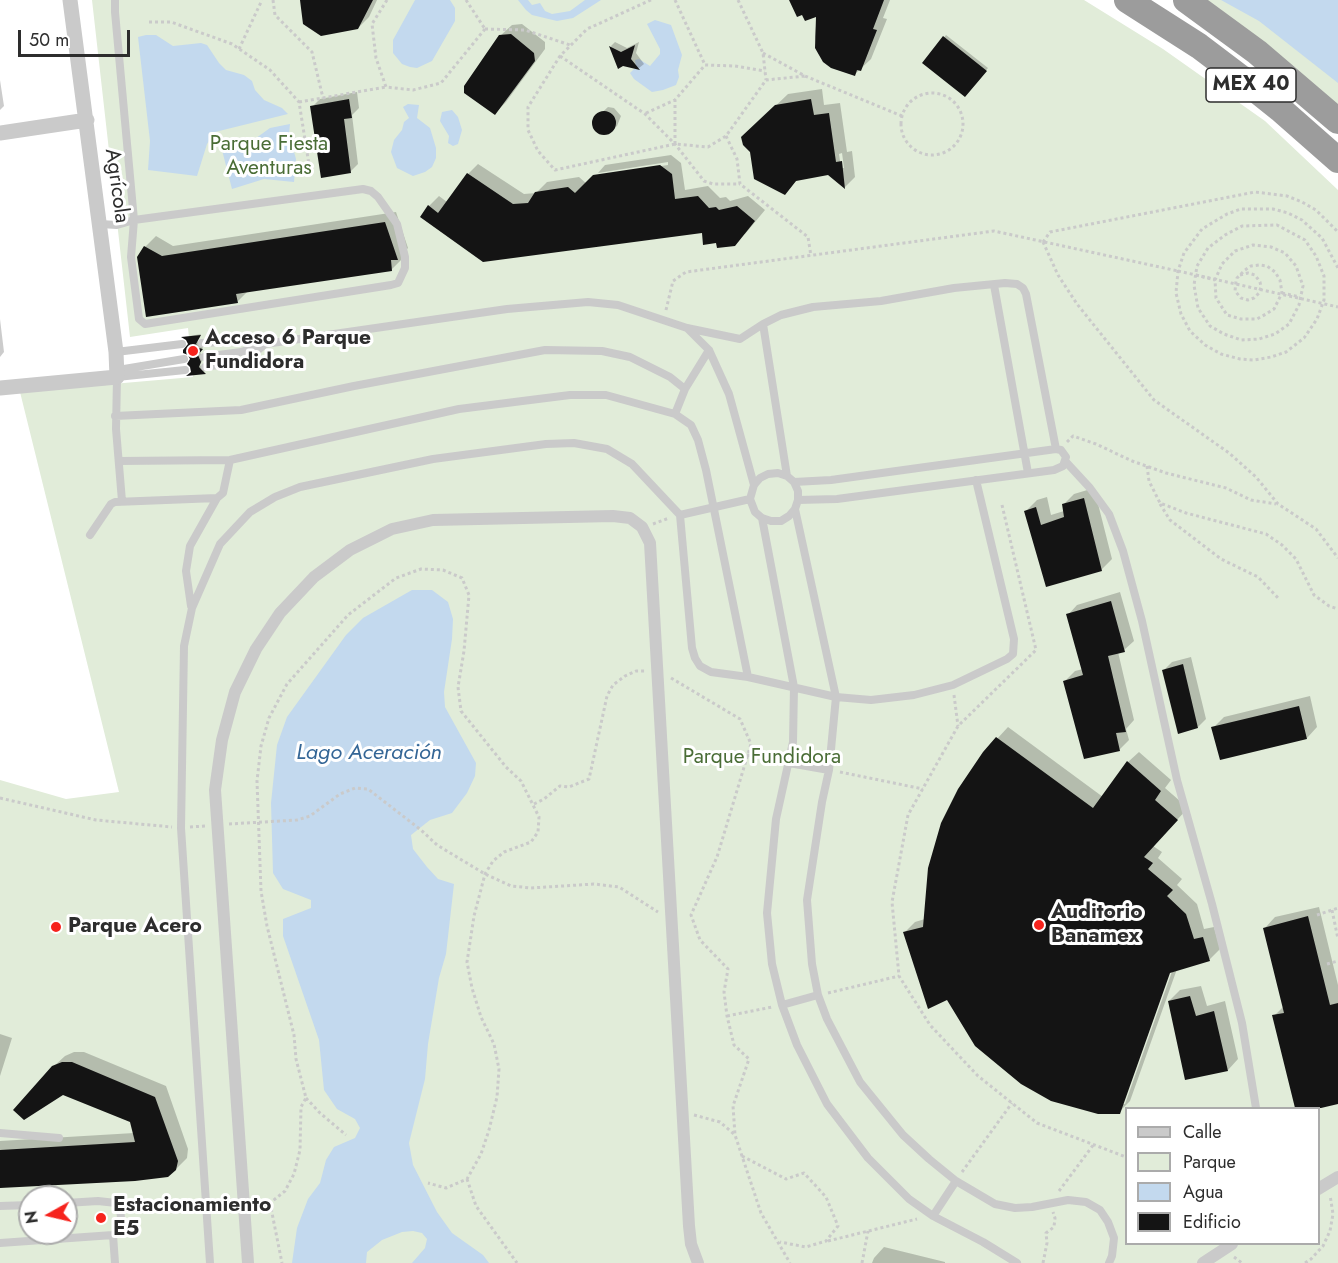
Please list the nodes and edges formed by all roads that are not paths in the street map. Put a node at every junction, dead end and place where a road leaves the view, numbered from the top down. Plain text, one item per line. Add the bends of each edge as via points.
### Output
1 (70, 0) edge
2 (116, 0) edge
3 (1127, 0) edge
4 (1186, 0) edge
5 (87, 120) junction
6 (1338, 121) edge
7 (0, 133) edge
8 (1338, 160) edge
9 (134, 220) junction
10 (100, 224) junction
11 (994, 285) junction
12 (763, 324) junction
13 (687, 328) junction
14 (202, 343) dead end
15 (182, 344) dead end
16 (264, 344) junction
17 (709, 350) junction
18 (116, 352) junction
19 (204, 357) dead end
20 (184, 359) dead end
21 (205, 367) dead end
22 (185, 370) dead end
23 (117, 373) junction
24 (0, 388) edge
25 (685, 389) junction
26 (675, 414) junction
27 (115, 416) junction
28 (1059, 449) junction
29 (1025, 453) junction
30 (230, 460) junction
31 (119, 461) junction
32 (1066, 462) junction
33 (1028, 473) junction
34 (787, 476) junction
35 (976, 480) junction
36 (794, 482) junction
37 (754, 485) junction
38 (218, 498) junction
39 (750, 499) junction
40 (798, 500) junction
41 (122, 501) junction
42 (713, 508) junction
43 (795, 509) junction
44 (680, 514) junction
45 (762, 518) junction
46 (90, 535) dead end
47 (192, 608) junction
48 (748, 677) junction
49 (794, 687) junction
50 (836, 697) junction
51 (789, 763) junction
52 (830, 770) junction
53 (818, 995) junction
54 (782, 1005) junction
55 (1256, 1107) edge
56 (0, 1133) edge
57 (59, 1138) dead end
58 (1338, 1177) edge
59 (956, 1181) junction
60 (1320, 1188) edge
61 (78, 1202) edge
62 (18, 1205) edge
63 (0, 1206) edge
64 (933, 1216) junction
65 (113, 1235) junction
66 (0, 1243) edge
67 (1230, 1245) edge
68 (116, 1263) edge
69 (210, 1263) edge
70 (248, 1263) edge
71 (698, 1263) edge
72 (1017, 1263) edge
73 (1109, 1263) edge
74 (1203, 1263) edge

1 - 5 street, Agrícola
2 - 9 lane
3 - 8 highway, MEX 40 via 1240,76
4 - 6 highway, MEX 40 via 1257,52
5 - 7 street
5 - 10 street, Agrícola
9 - 9 lane via 131,256 139,319 145,324 392,285 398,283 405,268 397,224 371,190
9 - 10 lane
10 - 18 street, Agrícola
11 - 12 lane via 813,308 781,315
11 - 28 lane via 1017,284 1026,294
11 - 29 lane
12 - 13 lane via 740,339
12 - 34 lane
13 - 16 lane via 618,305 588,302 507,309
13 - 17 lane
14 - 16 lane via 242,340
15 - 18 lane
16 - 19 lane
16 - 21 lane via 243,361
17 - 25 lane
17 - 37 lane via 729,394
18 - 23 street, Agrícola
20 - 23 lane
22 - 23 lane
23 - 24 street
23 - 27 lane
25 - 26 lane
25 - 27 lane via 630,357 602,351 545,350 241,410
26 - 30 lane via 606,395 570,395 459,409
26 - 42 lane via 691,425 698,440
27 - 31 lane
28 - 29 lane
28 - 32 lane
29 - 33 lane
29 - 36 lane
30 - 31 lane
30 - 38 lane via 223,494
31 - 41 lane
32 - 33 lane via 1060,468
32 - 55 lane via 1109,514 1123,551 1239,1012
33 - 35 lane
34 - 36 lane
34 - 37 lane via 768,474
35 - 40 lane via 837,499
35 - 50 lane via 1013,654 953,685 914,695 871,700
36 - 40 lane
37 - 39 lane
38 - 41 lane
38 - 47 lane via 190,546 186,572
39 - 42 lane
39 - 45 lane
40 - 43 lane
41 - 46 lane via 111,504
42 - 44 lane
42 - 48 lane
43 - 45 lane via 781,521
43 - 50 lane
44 - 47 lane via 632,464 607,449 574,442 433,459 300,487 250,512 220,544
44 - 48 lane via 695,658 711,672
45 - 49 lane
47 - 69 lane via 184,646 181,828
48 - 49 lane
49 - 50 lane
49 - 51 lane
50 - 52 lane
51 - 52 lane
51 - 54 lane via 776,819 767,914 772,964
52 - 53 lane via 807,900
53 - 54 lane
53 - 59 lane via 860,1082 903,1135
54 - 64 lane via 797,1046 827,1104 868,1158
56 - 57 lane
58 - 60 street
59 - 64 lane
59 - 73 lane via 995,1204 1015,1208 1068,1200 1100,1210 1114,1238
61 - 65 lane via 116,1203 121,1218 120,1228
62 - 63 lane
64 - 72 lane
65 - 66 lane
65 - 68 lane
67 - 74 street
70 - 71 street via 215,790 222,740 235,692 256,649 280,613 314,577 350,550 392,529 433,520 613,516 630,518 642,527 650,543 689,1226

